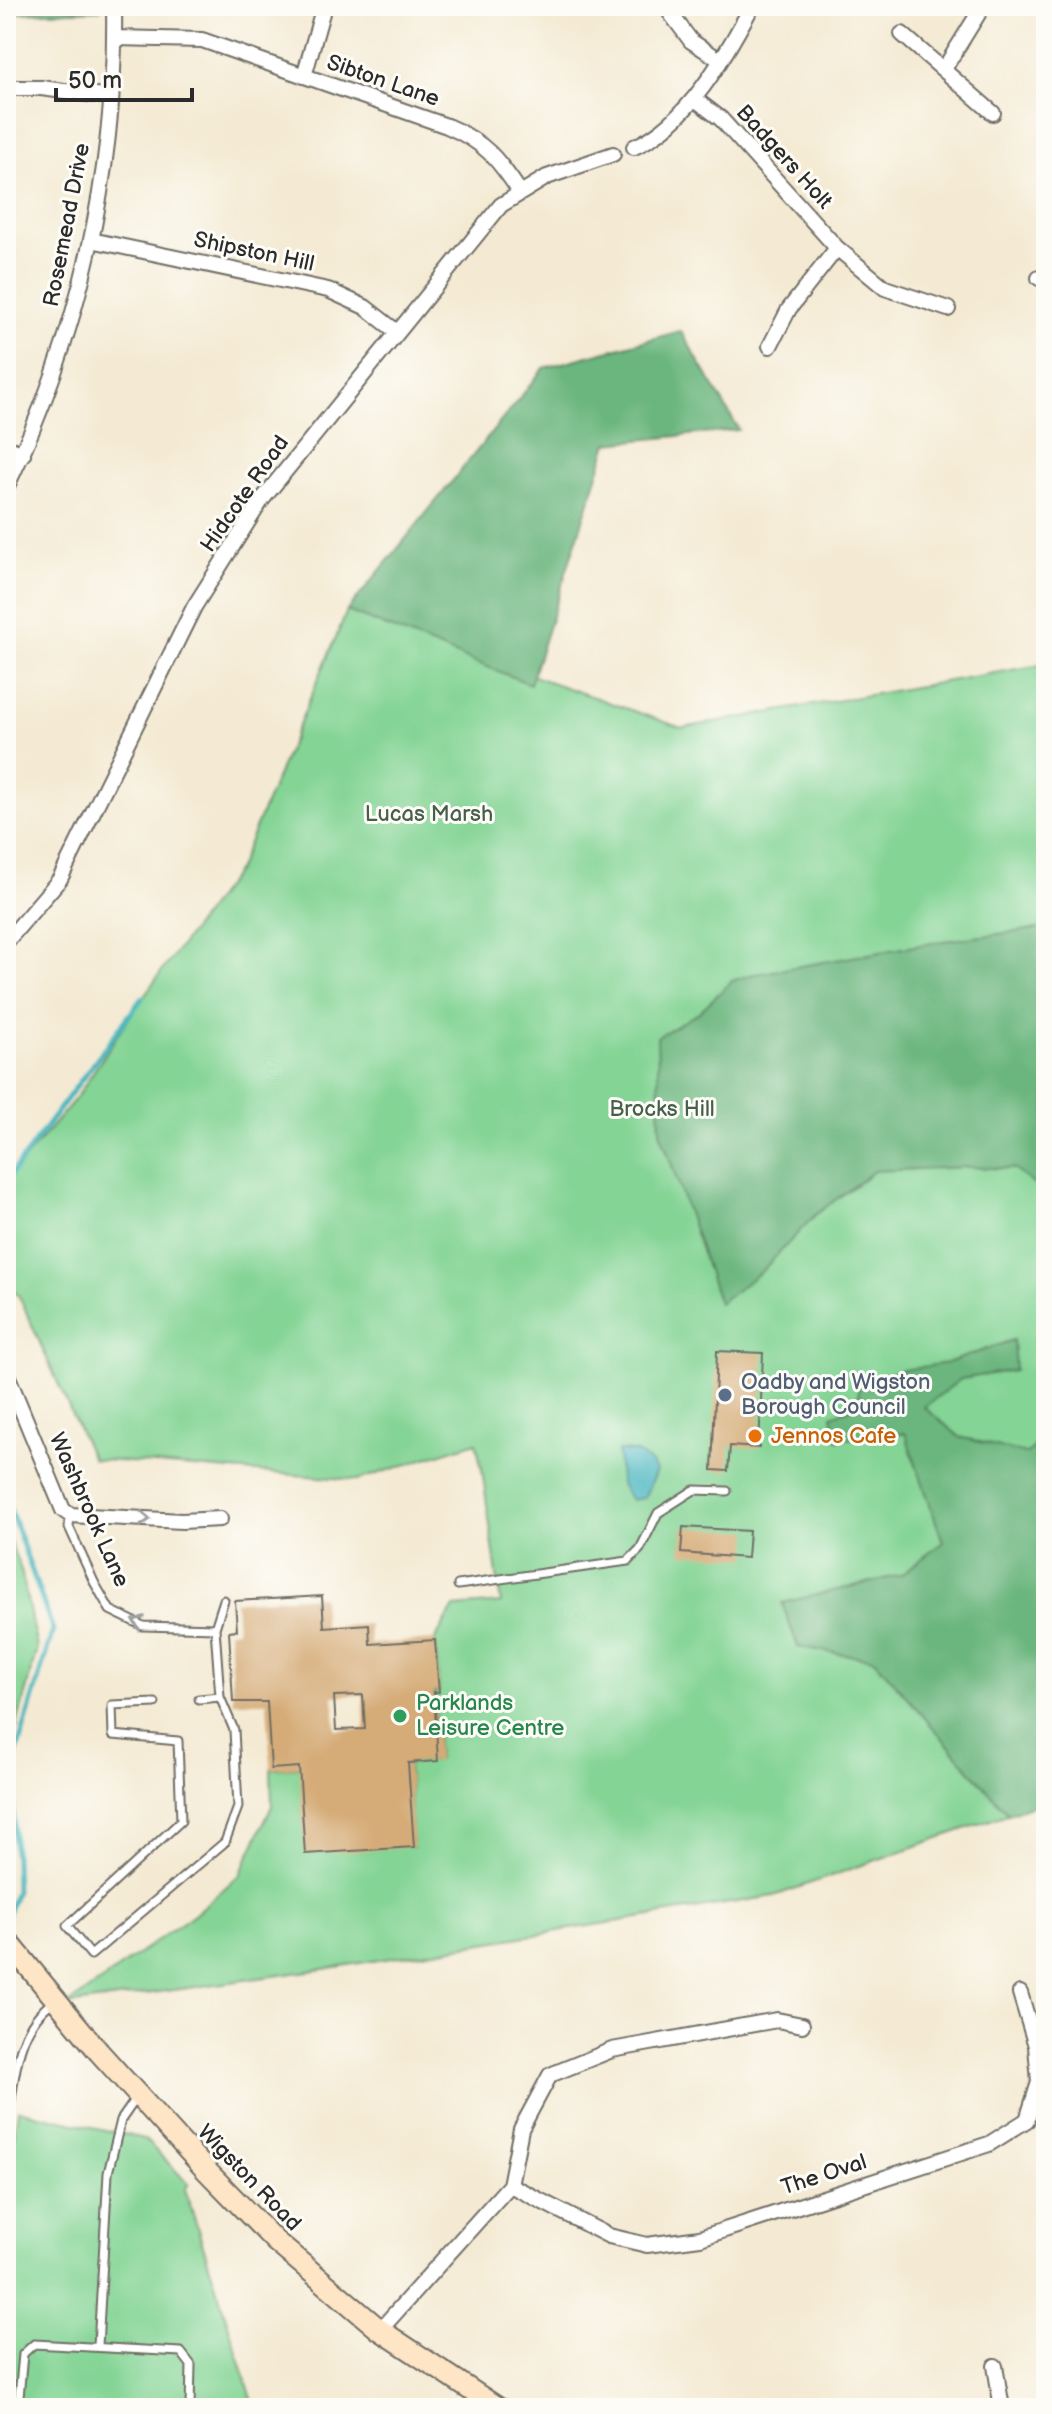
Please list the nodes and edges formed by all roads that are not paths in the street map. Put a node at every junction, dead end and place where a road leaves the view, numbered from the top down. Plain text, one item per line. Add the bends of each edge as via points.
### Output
1 (114, 6) edge
2 (324, 6) edge
3 (665, 6) edge
4 (752, 6) edge
5 (983, 6) edge
6 (902, 34) dead end
7 (115, 38) junction
8 (720, 60) junction
9 (944, 69) junction
10 (304, 76) junction
11 (6, 88) edge
12 (111, 97) junction
13 (695, 99) junction
14 (993, 113) dead end
15 (634, 147) dead end
16 (613, 154) dead end
17 (520, 192) junction
18 (91, 240) junction
19 (837, 248) junction
20 (948, 309) dead end
21 (397, 332) junction
22 (770, 346) dead end
23 (6, 447) edge
24 (23, 454) junction
25 (6, 488) edge
26 (6, 942) edge
27 (6, 1372) edge
28 (727, 1491) dead end
29 (70, 1515) junction
30 (220, 1519) dead end
31 (458, 1585) dead end
32 (224, 1600) dead end
33 (215, 1628) junction
34 (220, 1697) junction
35 (199, 1699) dead end
36 (155, 1703) dead end
37 (6, 1939) edge
38 (1020, 1993) dead end
39 (55, 2000) junction
40 (802, 2025) dead end
41 (138, 2096) junction
42 (6, 2134) edge
43 (510, 2185) junction
44 (380, 2330) junction
45 (98, 2346) junction
46 (995, 2366) dead end
47 (18, 2408) edge
48 (190, 2408) edge
49 (498, 2408) edge
50 (1002, 2408) edge

1 - 7 street, Rosemead Drive
2 - 10 street
3 - 8 street via 691,41
4 - 8 street
5 - 9 street
6 - 9 street
7 - 10 street, Sibton Lane via 202,40
7 - 12 street, Rosemead Drive
8 - 13 street
9 - 14 street
10 - 17 street, Sibton Lane via 468,135 500,162
11 - 12 street
12 - 18 street, Rosemead Drive
13 - 15 street via 650,140
13 - 19 street, Badgers Holt via 721,119
16 - 17 street, Hidcote Road
17 - 21 street, Hidcote Road via 486,220
18 - 21 street, Shipston Hill via 328,290 365,307
18 - 24 street, Rosemead Drive via 71,321
19 - 20 street, Badgers Holt via 885,288
19 - 22 street via 789,309
21 - 26 street, Hidcote Road via 261,501 194,607 60,879
23 - 24 street
24 - 25 street, Rosemead Drive
27 - 29 street, Washbrook Lane via 63,1510
28 - 31 lane via 694,1490 658,1513 628,1561
29 -> 30 street
33 -> 29 lane, Washbrook Lane via 143,1626 110,1610 69,1527
32 - 33 lane
33 - 34 lane
34 - 35 lane
34 - 36 lane via 234,1730 238,1807 225,1842 91,1955 67,1926 181,1821 178,1741 113,1735 112,1705
37 - 39 main road, Wigston Road
38 - 43 street, The Oval via 1036,2046 1039,2082 1027,2120 989,2144 700,2238 647,2245 609,2236
39 - 41 main road, Wigston Road
39 - 42 lane via 37,2014 17,2055
40 - 43 street via 777,2020 612,2050 550,2075 521,2129
41 - 44 main road, Wigston Road via 275,2241
41 - 45 lane via 121,2120 108,2173
43 - 44 street
44 - 49 main road, Wigston Road
45 - 47 lane via 34,2344 23,2354
45 - 48 lane via 181,2352 191,2365
46 - 50 street

